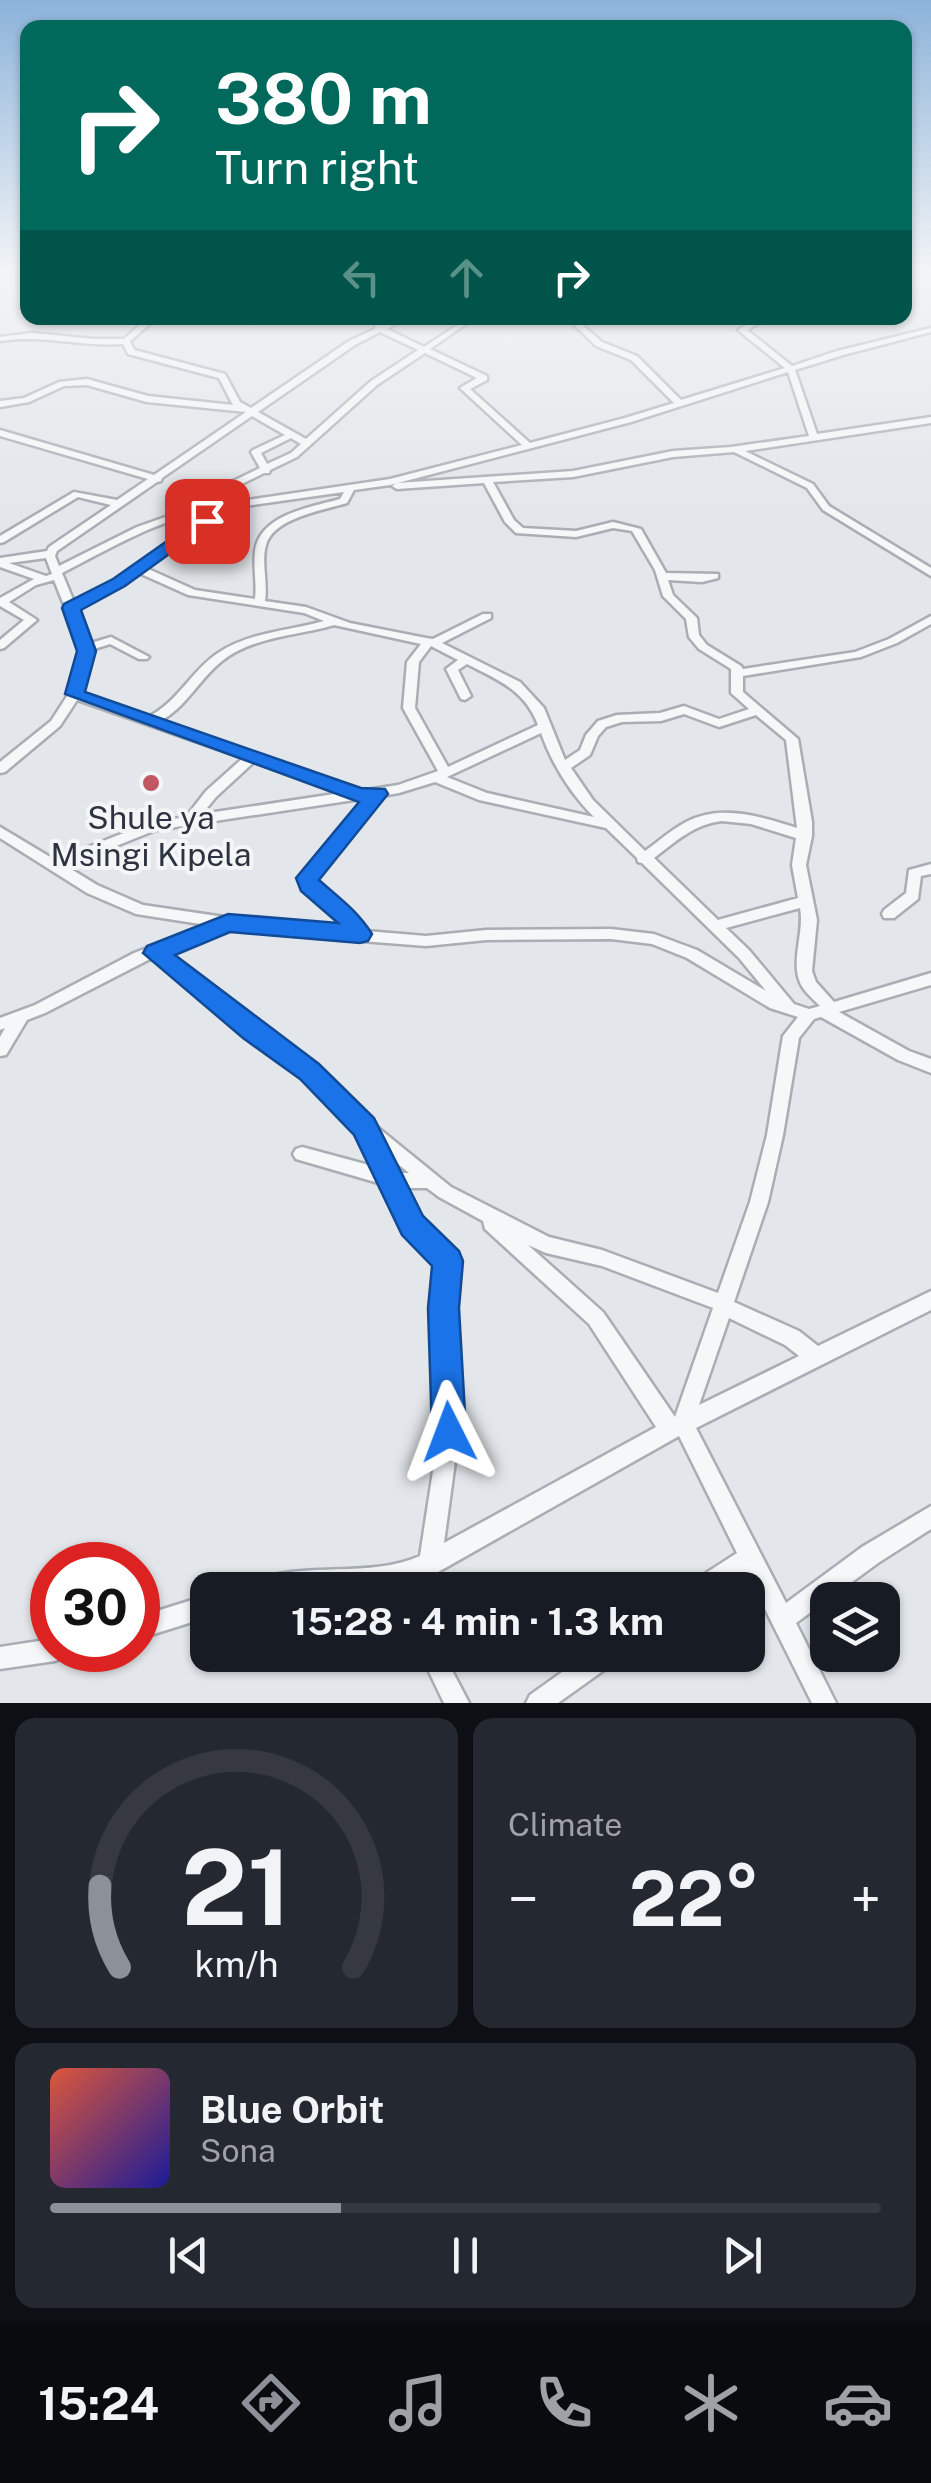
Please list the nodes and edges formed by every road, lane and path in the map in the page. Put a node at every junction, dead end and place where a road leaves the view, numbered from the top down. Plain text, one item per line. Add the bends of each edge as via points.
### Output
1 (129, 350) edge
2 (343, 350) edge
3 (420, 350) edge
4 (425, 350) edge
5 (616, 350) edge
6 (767, 350) edge
7 (857, 350) edge
8 (790, 369) junction
9 (0, 404) edge
10 (680, 404) junction
11 (247, 411) junction
12 (931, 420) edge
13 (0, 433) edge
14 (813, 435) junction
15 (289, 436) junction
16 (308, 444) junction
17 (527, 445) junction
18 (734, 449) junction
19 (266, 471) junction
20 (158, 479) junction
21 (488, 482) junction
22 (366, 487) junction
23 (350, 488) junction
24 (120, 504) junction
25 (230, 505) junction
26 (174, 516) junction
27 (0, 540) edge
28 (0, 548) edge
29 (50, 554) junction
30 (16, 558) junction
31 (0, 562) edge
32 (138, 568) junction
33 (931, 573) edge
34 (58, 574) junction
35 (714, 576) dead end
36 (664, 577) junction
37 (44, 579) junction
38 (260, 601) junction
39 (1, 602) edge
40 (71, 608) junction
41 (487, 616) dead end
42 (931, 619) edge
43 (335, 621) junction
44 (431, 642) junction
45 (0, 646) edge
46 (86, 648) junction
47 (143, 657) dead end
48 (467, 659) junction
49 (739, 674) junction
50 (75, 694) junction
51 (465, 696) dead end
52 (758, 710) junction
53 (151, 720) junction
54 (546, 726) junction
55 (253, 756) junction
56 (563, 767) junction
57 (0, 769) edge
58 (440, 775) junction
59 (378, 794) junction
60 (360, 795) junction
61 (191, 820) junction
62 (608, 824) junction
63 (0, 832) edge
64 (806, 836) junction
65 (642, 859) junction
66 (53, 866) junction
67 (931, 869) edge
68 (807, 900) junction
69 (888, 914) dead end
70 (228, 923) junction
71 (714, 926) junction
72 (360, 934) junction
73 (156, 953) junction
74 (931, 979) edge
75 (808, 1011) junction
76 (20, 1018) junction
77 (0, 1024) edge
78 (0, 1050) edge
79 (931, 1066) edge
80 (364, 1127) junction
81 (302, 1154) dead end
82 (388, 1179) junction
83 (430, 1180) junction
84 (480, 1212) junction
85 (931, 1300) edge
86 (722, 1304) junction
87 (817, 1358) junction
88 (677, 1426) junction
89 (931, 1518) edge
90 (750, 1557) junction
91 (430, 1564) junction
92 (412, 1572) edge
93 (727, 1572) edge
94 (190, 1612) edge
95 (782, 1620) junction
96 (160, 1621) edge
97 (30, 1654) edge
98 (0, 1658) edge
99 (441, 1672) edge
100 (582, 1672) edge
101 (457, 1703) edge
102 (538, 1703) edge
103 (824, 1703) edge

1 - 11 street via 222,376 231,398
2 - 11 street
3 - 16 street via 364,390
4 - 17 street via 484,378 464,388
5 - 10 street via 634,358
6 - 8 street
7 - 8 street
8 - 10 street
8 - 14 street
9 - 11 street via 87,382 147,399
10 - 17 street
11 - 15 street
11 - 20 street
12 - 14 street
13 - 20 street
14 - 18 street
15 - 16 street
15 - 19 street via 256,452
16 - 19 street
17 - 22 street
18 - 21 street
18 - 33 street via 810,486 826,508
19 - 26 street
20 - 24 street
21 - 22 street
21 - 36 street via 520,532 633,527
22 - 23 street
23 - 25 street
23 - 38 street via 344,502 286,520 265,538
24 - 27 street via 77,494
24 - 29 street
25 - 26 street
25 - 32 street
26 - 34 street
28 - 30 street
29 - 30 street
29 - 34 street
30 - 31 street
31 - 37 street
32 - 38 street via 192,593
32 - 40 street
34 - 37 street
34 - 40 street
35 - 36 street
36 - 49 street via 703,647
37 - 39 street
38 - 43 street
39 - 45 street via 32,620
40 - 46 street
41 - 44 street
42 - 49 street via 858,655
43 - 44 street
43 - 53 street via 235,648 213,662 182,702
44 - 48 street
44 - 58 street via 414,662 409,708
46 - 47 street via 117,641
46 - 50 street
48 - 51 street via 452,669
48 - 54 street via 529,696
49 - 52 street via 737,693
50 - 53 street
50 - 57 street via 42,736
52 - 56 street via 720,723 684,710 612,720 596,730 581,757
52 - 64 street via 792,739
53 - 55 street
54 - 56 street
54 - 58 street
55 - 60 street
55 - 61 street
56 - 62 street
58 - 59 street
58 - 62 street via 484,797
59 - 60 street
59 - 72 street via 308,878
60 - 61 street
61 - 66 street via 154,826
62 - 65 street
63 - 66 street
64 - 65 street via 709,818
64 - 68 street via 799,865
65 - 71 street
66 - 70 street via 141,910
67 - 69 street via 914,873 914,895
68 - 71 street
68 - 75 street
70 - 72 street
70 - 73 street
71 - 75 street
72 - 75 street via 426,941 486,935 654,939
73 - 76 street
73 - 80 street via 310,1071
74 - 75 street
75 - 79 street via 864,1029 900,1056
75 - 86 street via 794,1031 759,1202
76 - 77 street
76 - 78 street
80 - 82 street
80 - 83 street
81 - 82 street
82 - 83 street
82 - 91 street via 412,1226 448,1261 443,1308 449,1432
83 - 84 street
84 - 86 street via 546,1245 602,1258
84 - 88 street via 596,1318
85 - 87 street
86 - 87 street via 792,1338
86 - 88 street via 702,1375
87 - 88 street
88 - 90 street
88 - 91 street
89 - 95 street
90 - 93 street
90 - 95 street
91 - 92 street
94 - 96 street
95 - 103 street
97 - 98 street
99 - 101 street
100 - 102 street

